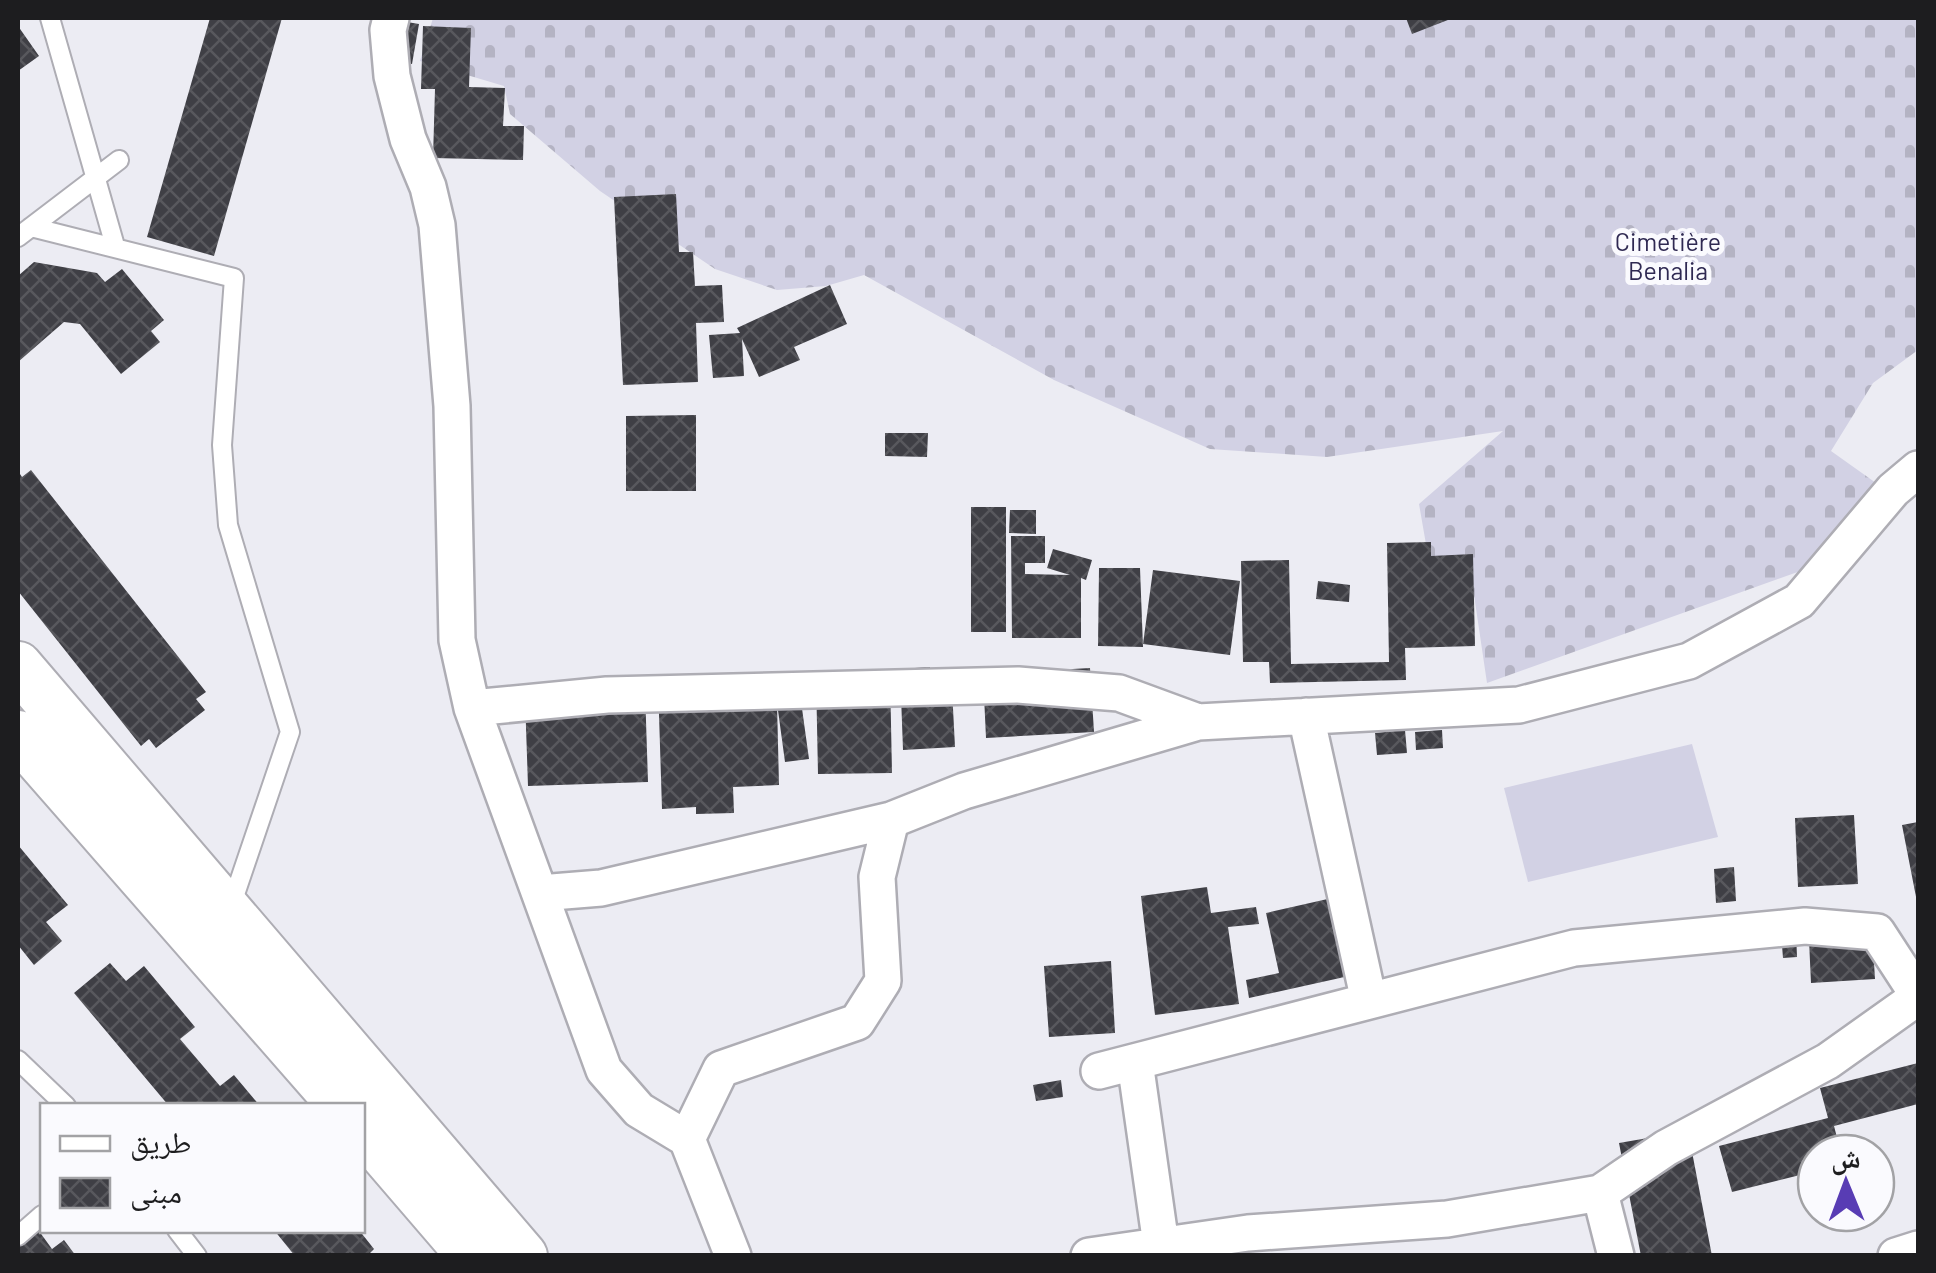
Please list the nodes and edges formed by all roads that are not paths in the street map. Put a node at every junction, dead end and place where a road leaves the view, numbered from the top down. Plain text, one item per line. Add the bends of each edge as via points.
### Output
1 (50, 18) edge
2 (391, 18) edge
3 (119, 160) dead end
4 (96, 178) junction
5 (24, 232) edge
6 (115, 246) junction
7 (1918, 470) edge
8 (18, 666) edge
9 (472, 708) junction
10 (1306, 716) junction
11 (1198, 722) junction
12 (18, 735) edge
13 (891, 820) junction
14 (540, 893) junction
15 (229, 912) junction
16 (1918, 996) edge
17 (1369, 1001) junction
18 (18, 1060) edge
19 (1134, 1062) junction
20 (1099, 1071) dead end
21 (63, 1103) edge
22 (339, 1103) edge
23 (365, 1131) edge
24 (687, 1139) junction
25 (1600, 1193) junction
26 (40, 1217) edge
27 (179, 1233) edge
28 (18, 1236) edge
29 (1161, 1245) junction
30 (1918, 1249) edge
31 (1126, 1252) edge
32 (471, 1255) edge
33 (197, 1256) edge
34 (523, 1256) edge
35 (733, 1256) edge
36 (1089, 1256) edge
37 (1616, 1256) edge
38 (1896, 1256) edge

1 - 4 lane
2 - 9 street via 392,76 437,226 452,406 457,640
3 - 4 lane
4 - 5 lane
4 - 6 lane
5 - 6 lane
6 - 15 lane via 234,278 222,445 228,525 290,732
7 - 10 street via 1893,490 1799,601 1689,661 1519,704
8 - 15 street
9 - 11 street via 607,696 1018,686 1118,692
9 - 14 street
10 - 11 street
10 - 17 street
11 - 13 street via 964,790
12 - 22 street
13 - 14 street via 601,888
13 - 24 street via 878,877 883,981 857,1022 721,1069
14 - 24 street via 604,1070 638,1110
15 - 34 street
16 - 17 street via 1877,932 1805,926 1574,948
16 - 25 street via 1828,1061 1666,1148
17 - 19 street
18 - 21 lane
19 - 20 street
19 - 29 street
23 - 32 street
24 - 35 street
25 - 29 street via 1447,1219
25 - 37 street
26 - 28 lane
27 - 33 lane
29 - 31 street
30 - 38 street
31 - 36 street

